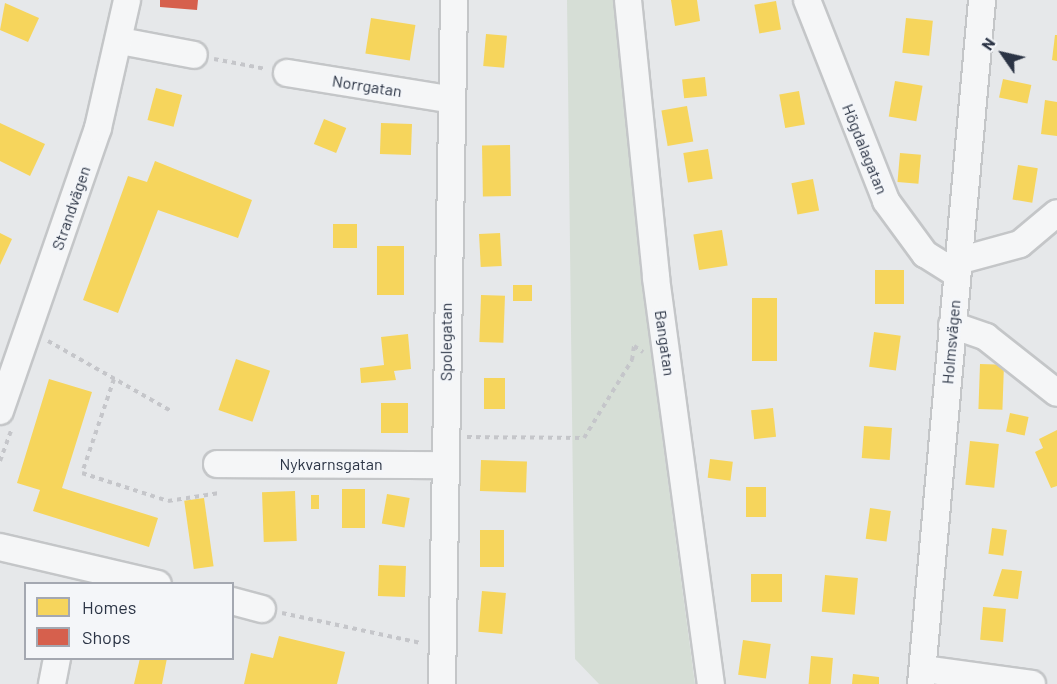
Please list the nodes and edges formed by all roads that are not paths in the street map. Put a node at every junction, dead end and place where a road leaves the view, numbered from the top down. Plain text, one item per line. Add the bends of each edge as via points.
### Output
1 (127, 0) edge
2 (454, 0) edge
3 (628, 0) edge
4 (807, 0) edge
5 (982, 0) edge
6 (120, 41) junction
7 (194, 55) road end
8 (287, 73) road end
9 (448, 99) junction
10 (1057, 213) edge
11 (957, 267) junction
12 (952, 325) junction
13 (1057, 393) edge
14 (0, 411) edge
15 (217, 464) dead end
16 (446, 465) junction
17 (0, 547) edge
18 (76, 574) edge
19 (142, 582) edge
20 (234, 602) edge
21 (262, 609) road end
22 (57, 660) edge
23 (922, 677) edge
24 (52, 684) edge
25 (442, 684) edge
26 (711, 684) edge
27 (1032, 684) edge

1 - 6 street, Strandvägen
2 - 9 street, Spolegatan
3 - 26 street, Bangatan via 669,370
4 - 11 street, Högdalagatan via 886,201 924,254
5 - 11 street, Holmsvägen
6 - 7 street
6 - 14 street, Strandvägen via 98,128
8 - 9 street, Norrgatan
9 - 16 street, Spolegatan
10 - 11 street via 1020,244
11 - 12 street, Holmsvägen
12 - 13 street via 986,337
12 - 23 street, Holmsvägen
15 - 16 street, Nykvarnsgatan
16 - 25 street, Spolegatan
17 - 18 street
18 - 19 street
20 - 21 street
22 - 24 street
23 - 27 street

